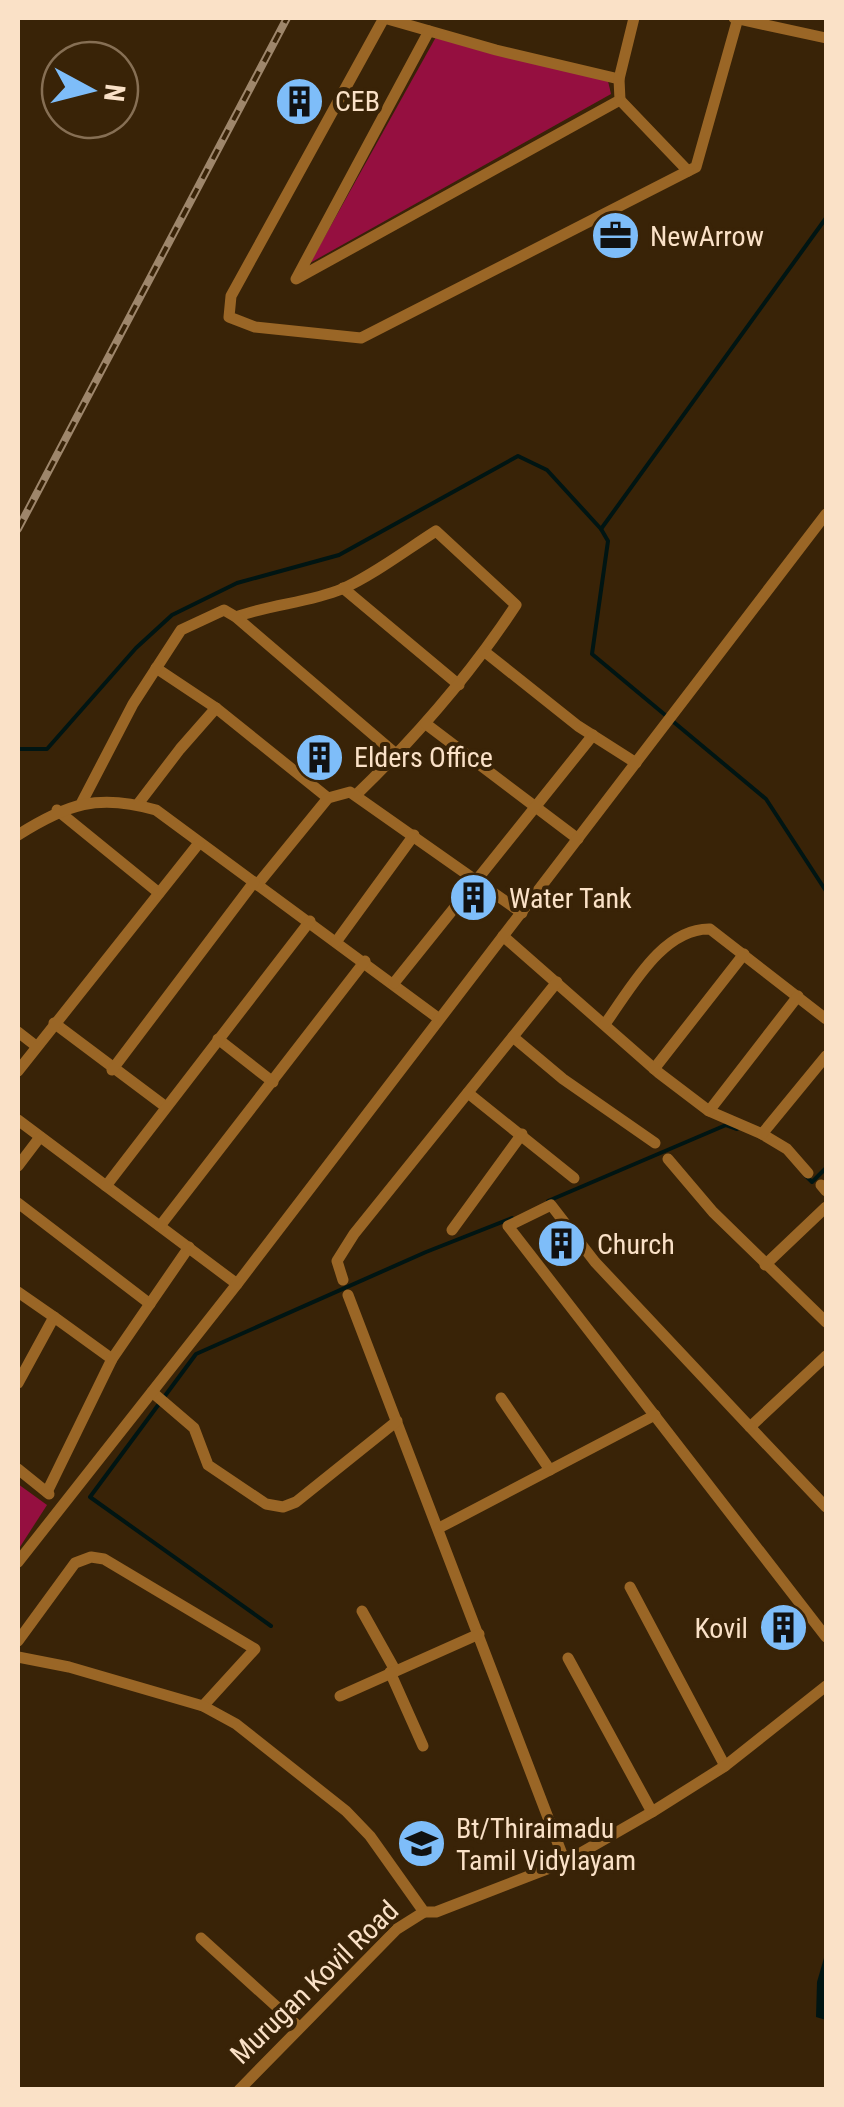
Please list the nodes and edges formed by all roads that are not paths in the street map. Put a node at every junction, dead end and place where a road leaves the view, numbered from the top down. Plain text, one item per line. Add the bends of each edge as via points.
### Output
1 (384, 18) edge
2 (634, 18) edge
3 (736, 18) edge
4 (429, 31) junction
5 (826, 38) edge
6 (618, 79) junction
7 (620, 100) junction
8 (688, 171) junction
9 (826, 515) edge
10 (343, 588) junction
11 (236, 617) junction
12 (484, 652) junction
13 (156, 668) junction
14 (459, 686) junction
15 (216, 708) junction
16 (426, 724) junction
17 (593, 736) junction
18 (397, 755) junction
19 (636, 763) junction
20 (357, 794) junction
21 (328, 798) junction
22 (82, 802) junction
23 (138, 804) junction
24 (534, 805) junction
25 (57, 810) junction
26 (18, 835) edge
27 (414, 835) junction
28 (578, 838) junction
29 (199, 842) junction
30 (475, 881) junction
31 (256, 884) junction
32 (160, 893) junction
33 (522, 913) junction
34 (310, 921) junction
35 (503, 936) junction
36 (336, 942) junction
37 (744, 954) junction
38 (365, 962) junction
39 (558, 982) junction
40 (394, 983) junction
41 (798, 996) junction
42 (438, 1018) junction
43 (826, 1019) edge
44 (54, 1024) junction
45 (605, 1024) junction
46 (18, 1032) edge
47 (513, 1037) junction
48 (218, 1039) junction
49 (36, 1046) junction
50 (826, 1056) edge
51 (654, 1069) junction
52 (112, 1070) junction
53 (18, 1071) edge
54 (274, 1082) junction
55 (468, 1093) junction
56 (166, 1107) junction
57 (709, 1111) junction
58 (18, 1120) edge
59 (522, 1134) junction
60 (762, 1134) junction
61 (40, 1136) junction
62 (655, 1144) dead end
63 (668, 1159) dead end
64 (18, 1166) edge
65 (808, 1172) dead end
66 (574, 1178) dead end
67 (106, 1186) junction
68 (18, 1203) edge
69 (826, 1208) edge
70 (160, 1226) junction
71 (452, 1230) dead end
72 (189, 1248) junction
73 (765, 1264) junction
74 (342, 1280) dead end
75 (238, 1284) junction
76 (18, 1292) edge
77 (348, 1295) dead end
78 (150, 1304) junction
79 (54, 1317) junction
80 (826, 1322) edge
81 (826, 1356) edge
82 (112, 1359) junction
83 (18, 1383) edge
84 (501, 1398) dead end
85 (159, 1399) junction
86 (655, 1416) junction
87 (396, 1422) junction
88 (750, 1427) junction
89 (18, 1469) edge
90 (550, 1470) junction
91 (46, 1492) junction
92 (62, 1505) junction
93 (826, 1508) edge
94 (439, 1528) junction
95 (18, 1562) edge
96 (630, 1587) dead end
97 (362, 1611) dead end
98 (479, 1634) junction
99 (826, 1636) edge
100 (18, 1641) edge
101 (18, 1657) edge
102 (568, 1658) dead end
103 (393, 1671) junction
104 (826, 1686) edge
105 (340, 1696) dead end
106 (203, 1706) junction
107 (423, 1746) dead end
108 (725, 1766) junction
109 (652, 1812) junction
110 (565, 1862) junction
111 (424, 1912) junction
112 (201, 1938) dead end
113 (300, 2026) junction
114 (239, 2090) edge

1 - 4 street
1 - 8 street via 231,296 229,317 256,328 362,338
2 - 6 street
3 - 5 street
3 - 8 street via 696,168
4 - 6 street
4 - 7 street via 296,279
6 - 7 street
7 - 8 street
9 - 19 street
10 - 11 street
10 - 12 street via 436,531 516,605
10 - 14 street
11 - 13 street via 224,610 181,630
11 - 18 street
12 - 14 street
12 - 17 street
13 - 15 street
13 - 22 street
14 - 16 street
15 - 21 street
15 - 23 street
16 - 18 street
16 - 24 street
17 - 19 street
17 - 24 street
18 - 20 street
19 - 28 street
20 - 21 street
20 - 27 street
21 - 31 street
22 - 23 street
22 - 25 street
23 - 29 street
24 - 28 street
24 - 30 street
25 - 26 street
25 - 32 street
27 - 30 street
27 - 36 street
28 - 33 street
29 - 31 street
29 - 32 street
30 - 33 street
30 - 40 street
31 - 34 street
31 - 52 street
32 - 44 street
33 - 35 street
34 - 36 street
34 - 48 street
35 - 39 street
35 - 42 street
36 - 38 street
37 - 41 street
37 - 45 street via 710,929 696,929 648,965
37 - 51 street
38 - 40 street
38 - 54 street
39 - 45 street
39 - 47 street
40 - 42 street
41 - 43 street
41 - 57 street
42 - 75 street
44 - 49 street
44 - 52 street
45 - 51 street
46 - 49 street
47 - 55 street
47 - 62 street
48 - 54 street
48 - 56 street
49 - 53 street
50 - 60 street
51 - 57 street
52 - 56 street
54 - 70 street
55 - 59 street
55 - 74 street via 354,1234 338,1262
56 - 67 street
57 - 60 street
58 - 61 street
59 - 66 street
59 - 71 street
60 - 65 street
61 - 64 street
61 - 67 street
63 - 73 street
67 - 70 street
68 - 78 street
69 - 73 street
70 - 72 street
72 - 75 street
72 - 78 street
73 - 80 street
75 - 85 street
76 - 79 street
77 - 87 street
78 - 82 street
79 - 82 street
79 - 83 street
81 - 88 street
82 - 91 street
84 - 90 street
85 - 87 street via 194,1428 208,1465 266,1504 283,1507
85 - 92 street
86 - 88 street via 508,1226 551,1206
86 - 90 street
86 - 99 street
87 - 94 street
88 - 93 street
89 - 91 street
90 - 94 street
91 - 92 street
92 - 95 street
94 - 98 street
96 - 108 street
97 - 103 street
98 - 103 street
98 - 110 street
100 - 106 street via 75,1563 104,1559 255,1649
101 - 106 street
102 - 109 street
103 - 105 street
103 - 107 street
104 - 108 street
106 - 111 street via 236,1724 346,1811
108 - 109 street
109 - 110 street
110 - 111 street
111 - 113 street, Murugan Kovil Road via 397,1929
112 - 113 street
113 - 114 street, Murugan Kovil Road

